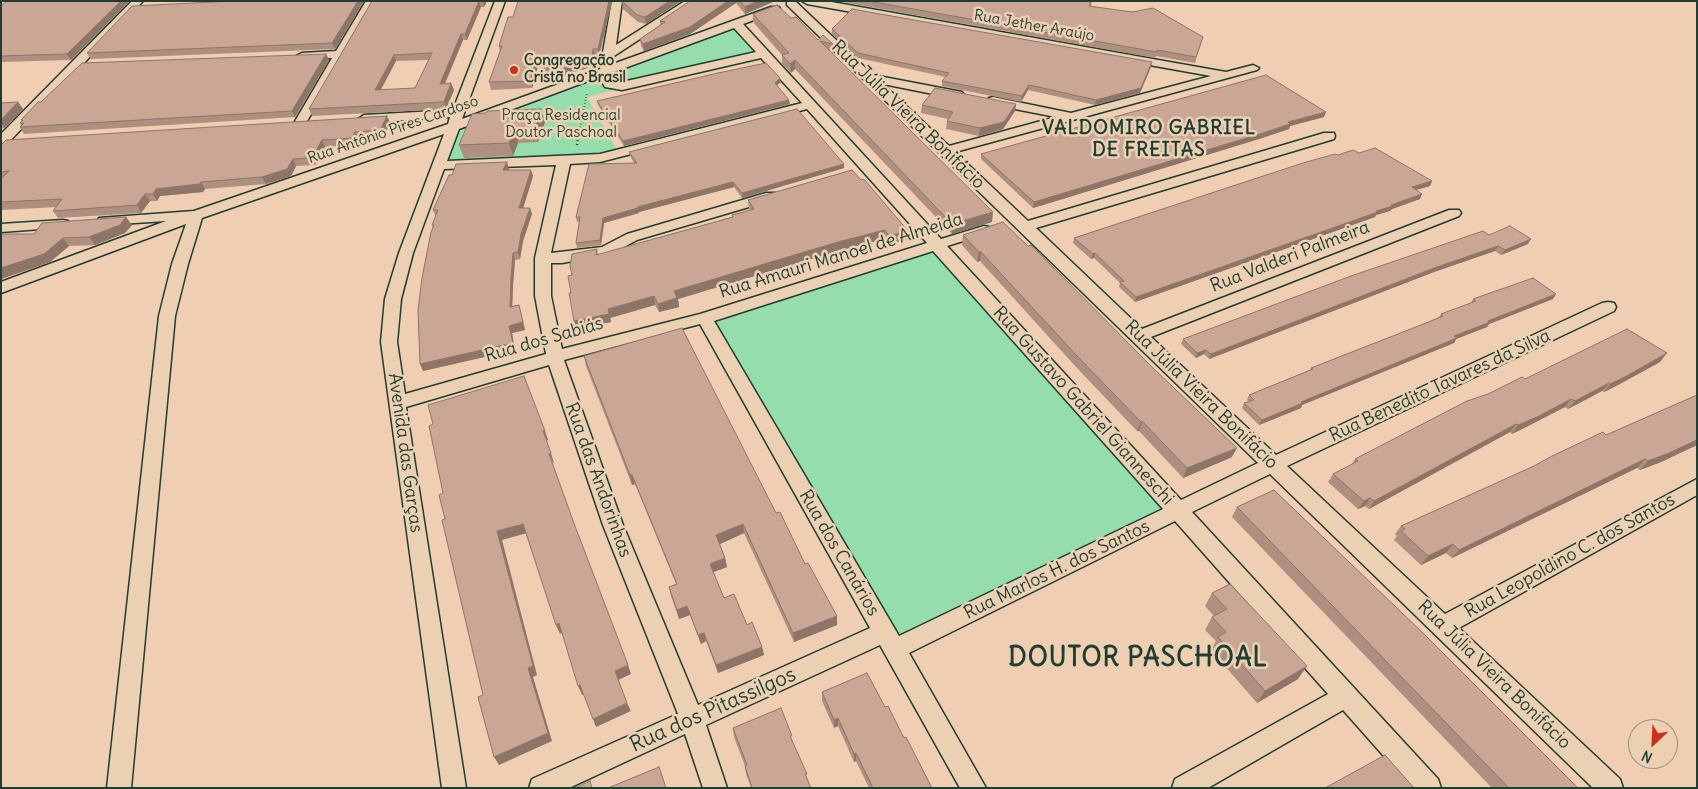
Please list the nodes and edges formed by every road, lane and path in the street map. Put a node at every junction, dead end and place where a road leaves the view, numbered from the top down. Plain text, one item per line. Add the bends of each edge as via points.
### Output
1 (371, 1) edge
2 (500, 1) edge
3 (617, 1) edge
4 (693, 1) edge
5 (807, 1) edge
6 (793, 2) edge
7 (135, 4) edge
8 (152, 6) edge
9 (737, 24) junction
10 (339, 54) junction
11 (764, 54) junction
12 (608, 55) junction
13 (290, 56) edge
14 (96, 64) edge
15 (77, 65) junction
16 (1253, 68) dead end
17 (606, 71) junction
18 (1226, 75) junction
19 (589, 77) junction
20 (870, 78) junction
21 (966, 96) edge
22 (986, 100) edge
23 (810, 105) junction
24 (1072, 116) junction
25 (349, 120) edge
26 (456, 120) junction
27 (320, 122) edge
28 (1329, 136) dead end
29 (23, 139) edge
30 (2, 141) edge
31 (946, 151) junction
32 (569, 155) junction
33 (438, 165) junction
34 (867, 168) junction
35 (848, 173) edge
36 (784, 192) edge
37 (1454, 213) dead end
38 (196, 215) junction
39 (1022, 224) junction
40 (1, 228) edge
41 (937, 244) junction
42 (543, 258) junction
43 (1, 288) edge
44 (1608, 307) dead end
45 (704, 318) junction
46 (1139, 336) junction
47 (555, 357) junction
48 (397, 404) junction
49 (1273, 464) junction
50 (1697, 486) edge
51 (1178, 511) junction
52 (1443, 626) junction
53 (890, 641) junction
54 (1346, 696) junction
55 (692, 719) junction
56 (119, 788) edge
57 (454, 788) edge
58 (541, 788) edge
59 (715, 788) edge
60 (974, 788) edge
61 (1184, 788) edge
62 (1429, 788) edge
63 (1611, 788) edge

1 - 10 street
2 - 26 street, Avenida das Garças
3 - 12 street
4 - 12 street
5 - 18 street, Rua Jether Araújo
6 - 9 street, Rua Antônio Pires Cardoso
6 - 20 street, Rua Júlia Vieira Bonifácio
7 - 8 street
7 - 15 street
9 - 11 street, Rua Gustavo Gabriel Gianneschi
9 - 17 street, Rua Antônio Pires Cardoso
10 - 13 street
10 - 27 street via 295,123
11 - 17 street via 622,86 606,82
11 - 23 street, Rua Gustavo Gabriel Gianneschi
12 - 17 street
14 - 15 street
15 - 30 street
16 - 18 street
17 - 19 street, Rua Antônio Pires Cardoso
18 - 24 street
19 - 26 street, Rua Antônio Pires Cardoso
19 - 32 path via 579,142
20 - 21 street
20 - 31 street, Rua Júlia Vieira Bonifácio
22 - 24 street
23 - 32 street via 600,158
23 - 34 street, Rua Gustavo Gabriel Gianneschi
24 - 31 street
25 - 26 street
26 - 33 street, Avenida das Garças
26 - 38 street, Rua Antônio Pires Cardoso
28 - 39 street, Rua Amauri Manoel de Almeida
29 - 30 street
31 - 39 street, Rua Júlia Vieira Bonifácio
32 - 33 street
32 - 42 street, Rua das Andorinhas
33 - 48 street, Avenida das Garças via 393,299 389,342
34 - 35 street
34 - 41 street, Rua Gustavo Gabriel Gianneschi
36 - 42 street via 632,237 606,251
37 - 46 street, Rua Valderi Palmeira
38 - 40 street
38 - 43 street, Rua Antônio Pires Cardoso
38 - 56 street via 167,316
39 - 41 street, Rua Amauri Manoel de Almeida
39 - 46 street, Rua Júlia Vieira Bonifácio
41 - 45 street, Rua Amauri Manoel de Almeida
41 - 51 street, Rua Gustavo Gabriel Gianneschi
42 - 47 street, Rua das Andorinhas via 543,296
44 - 49 street, Rua Benedito Tavares da Silva
45 - 47 street, Rua dos Sabiás
45 - 53 street, Rua dos Canários
46 - 49 street, Rua Júlia Vieira Bonifácio
47 - 48 street, Rua dos Sabiás
47 - 55 street, Rua das Andorinhas via 613,525
48 - 57 street, Avenida das Garças
49 - 51 street, Rua Marlos H. dos Santos
49 - 52 street, Rua Júlia Vieira Bonifácio
50 - 52 street, Rua Leopoldino C. dos Santos
51 - 53 street, Rua Marlos H. dos Santos
51 - 54 street, Rua Gustavo Gabriel Gianneschi
52 - 63 street, Rua Júlia Vieira Bonifácio
53 - 55 street, Rua dos Pitassilgos
53 - 60 street, Rua dos Canários
54 - 61 street
54 - 62 street, Rua Gustavo Gabriel Gianneschi
55 - 58 street, Rua dos Pitassilgos
55 - 59 street, Rua das Andorinhas

